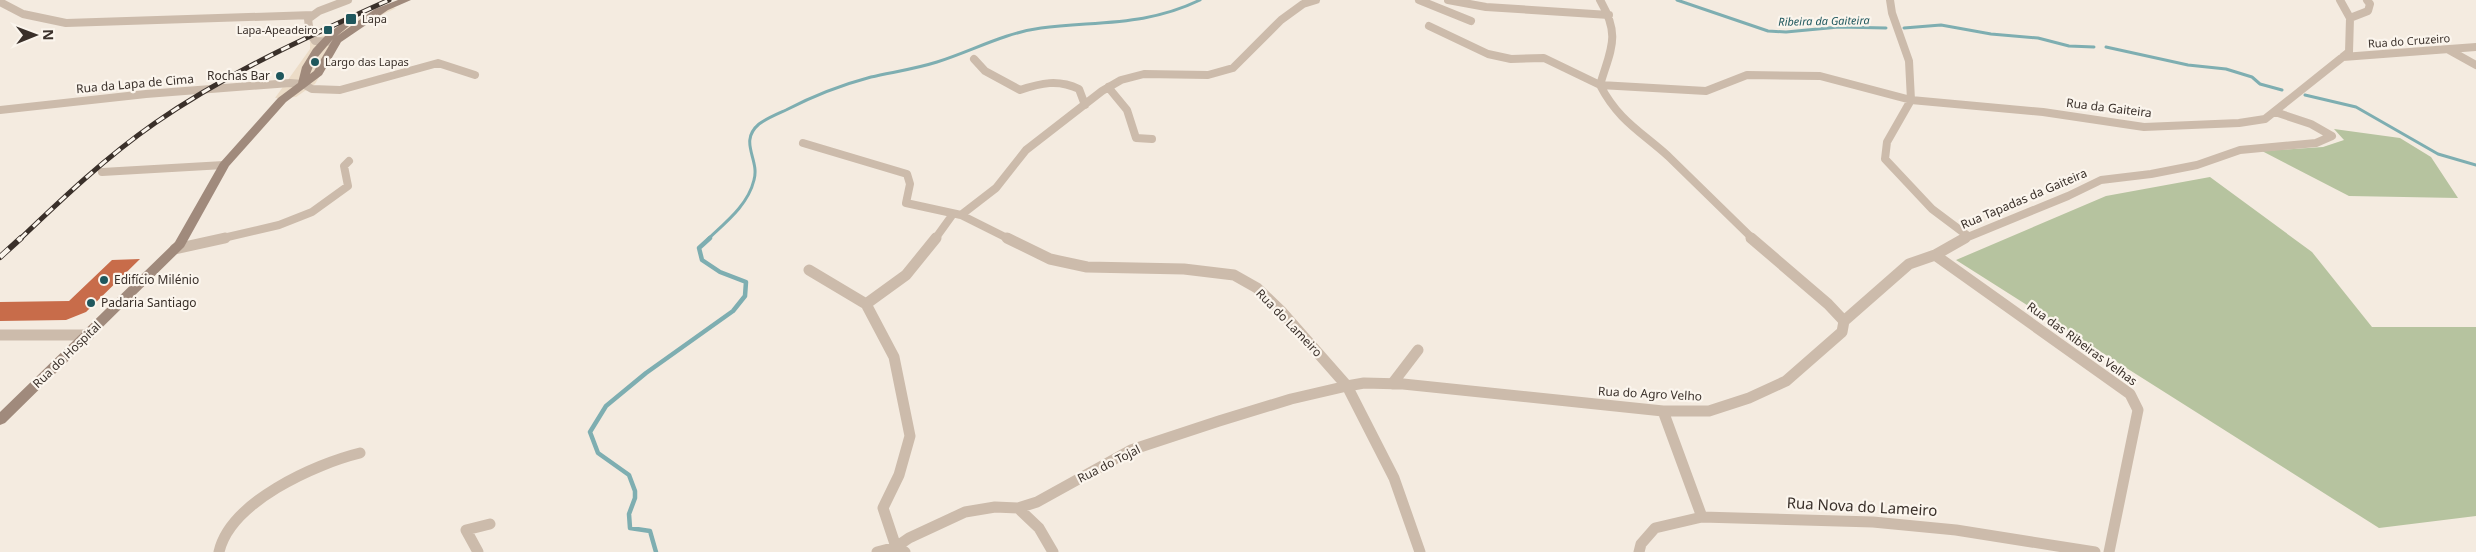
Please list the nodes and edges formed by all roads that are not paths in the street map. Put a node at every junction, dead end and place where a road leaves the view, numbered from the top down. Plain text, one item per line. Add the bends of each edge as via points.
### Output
1 (348, 0) edge
2 (406, 0) edge
3 (1316, 0) edge
4 (1419, 0) edge
5 (1448, 0) edge
6 (1600, 0) edge
7 (1890, 0) edge
8 (2340, 0) edge
9 (2368, 0) edge
10 (0, 2) edge
11 (384, 9) junction
12 (313, 15) junction
13 (1609, 15) junction
14 (2350, 18) junction
15 (1471, 21) dead end
16 (1429, 26) dead end
17 (323, 42) junction
18 (336, 42) junction
19 (2476, 47) edge
20 (2448, 50) junction
21 (2343, 57) junction
22 (974, 59) dead end
23 (2476, 64) edge
24 (475, 75) dead end
25 (303, 84) junction
26 (1600, 85) junction
27 (1108, 87) junction
28 (1911, 100) junction
29 (1085, 105) junction
30 (0, 110) edge
31 (2275, 112) junction
32 (1152, 139) dead end
33 (803, 143) dead end
34 (349, 161) dead end
35 (224, 165) junction
36 (102, 172) dead end
37 (957, 214) junction
38 (1968, 236) junction
39 (175, 249) junction
40 (1935, 255) junction
41 (809, 270) dead end
42 (866, 304) junction
43 (1844, 321) junction
44 (0, 335) edge
45 (88, 335) junction
46 (1418, 350) dead end
47 (1392, 384) junction
48 (1347, 386) junction
49 (1663, 411) junction
50 (0, 420) edge
51 (360, 453) dead end
52 (1018, 508) junction
53 (1702, 518) junction
54 (490, 524) dead end
55 (900, 549) edge
56 (219, 552) edge
57 (478, 552) edge
58 (877, 552) edge
59 (1053, 552) edge
60 (1420, 552) edge
61 (1639, 552) edge
62 (2095, 552) edge
63 (2109, 552) edge

1 - 12 street
2 - 11 main road
3 - 27 street via 1303,4 1281,20 1233,68 1208,75 1144,74
4 - 15 street
5 - 13 street via 1486,7
6 - 13 street
7 - 28 street via 1909,61
8 - 14 street
9 - 14 street via 2368,11
10 - 12 street via 33,19 66,23
11 - 17 main road via 343,27
11 - 18 main road
12 - 17 street via 308,19 311,36 315,41
13 - 26 street via 1614,36
14 - 21 street via 2349,52
16 - 26 street via 1497,57 1544,58 1585,81
17 - 18 street
17 - 25 main road via 303,74
18 - 25 main road, Rua do Hospital via 318,73
19 - 20 street, Rua do Cruzeiro
20 - 21 street, Rua do Cruzeiro
20 - 23 street
21 - 31 street, Rua da Gaiteira
22 - 29 street via 985,71 1020,90 1052,80 1069,83 1079,89
24 - 25 street, Rua da Lapa de Cima via 438,63 340,90 312,89
25 - 30 street, Rua da Lapa de Cima via 146,94
25 - 35 main road, Rua do Hospital
26 - 28 street via 1706,92 1747,75 1790,74 1820,76
26 - 43 street via 1610,106 1625,124 1659,149 1774,259 1833,307
27 - 29 street
27 - 32 street via 1126,110 1136,138
28 - 31 street, Rua da Gaiteira via 2080,117 2144,127 2239,123 2265,119
28 - 38 street via 1887,142 1885,159 1932,209
29 - 37 street via 1026,150 996,188
31 - 38 street, Rua Tapadas da Gaiteira via 2311,124 2332,136 2316,143 2240,150 2197,165 2101,180
33 - 37 street, Rua do Lameiro via 907,174 910,184 906,203
34 - 39 street via 344,166 348,186 312,212 279,225
35 - 36 street
35 - 39 main road, Rua do Hospital
37 - 42 street via 911,272 895,287
37 - 48 street, Rua do Lameiro via 1050,259 1087,267 1184,269 1234,275 1257,288
38 - 40 street, Rua Tapadas da Gaiteira
39 - 45 main road, Rua do Hospital
40 - 43 street, Rua Tapadas da Gaiteira via 1909,264
40 - 63 street, Rua das Ribeiras Velhas via 2130,394 2138,410
41 - 42 street
42 - 55 street via 894,357 910,436 883,508
43 - 49 street, Rua do Agro Velho via 1842,332 1786,381 1709,411
44 - 45 street
45 - 50 main road, Rua do Hospital
46 - 47 street
47 - 48 street, Rua do Agro Velho
47 - 49 street, Rua do Agro Velho
48 - 52 street, Rua do Tojal via 1282,402 1132,450 1037,502
48 - 60 street, Rua do Lameiro via 1394,478
49 - 53 street
51 - 56 street via 325,463 269,492 227,529 218,542
52 - 55 street, Rua do Tojal via 996,507 965,512 909,538
52 - 59 street via 1039,528
53 - 61 street, Rua Nova do Lameiro via 1655,528 1641,544
53 - 62 street, Rua Nova do Lameiro via 1873,522 1956,530
54 - 57 street via 466,530
55 - 58 street, Rua do Tojal

